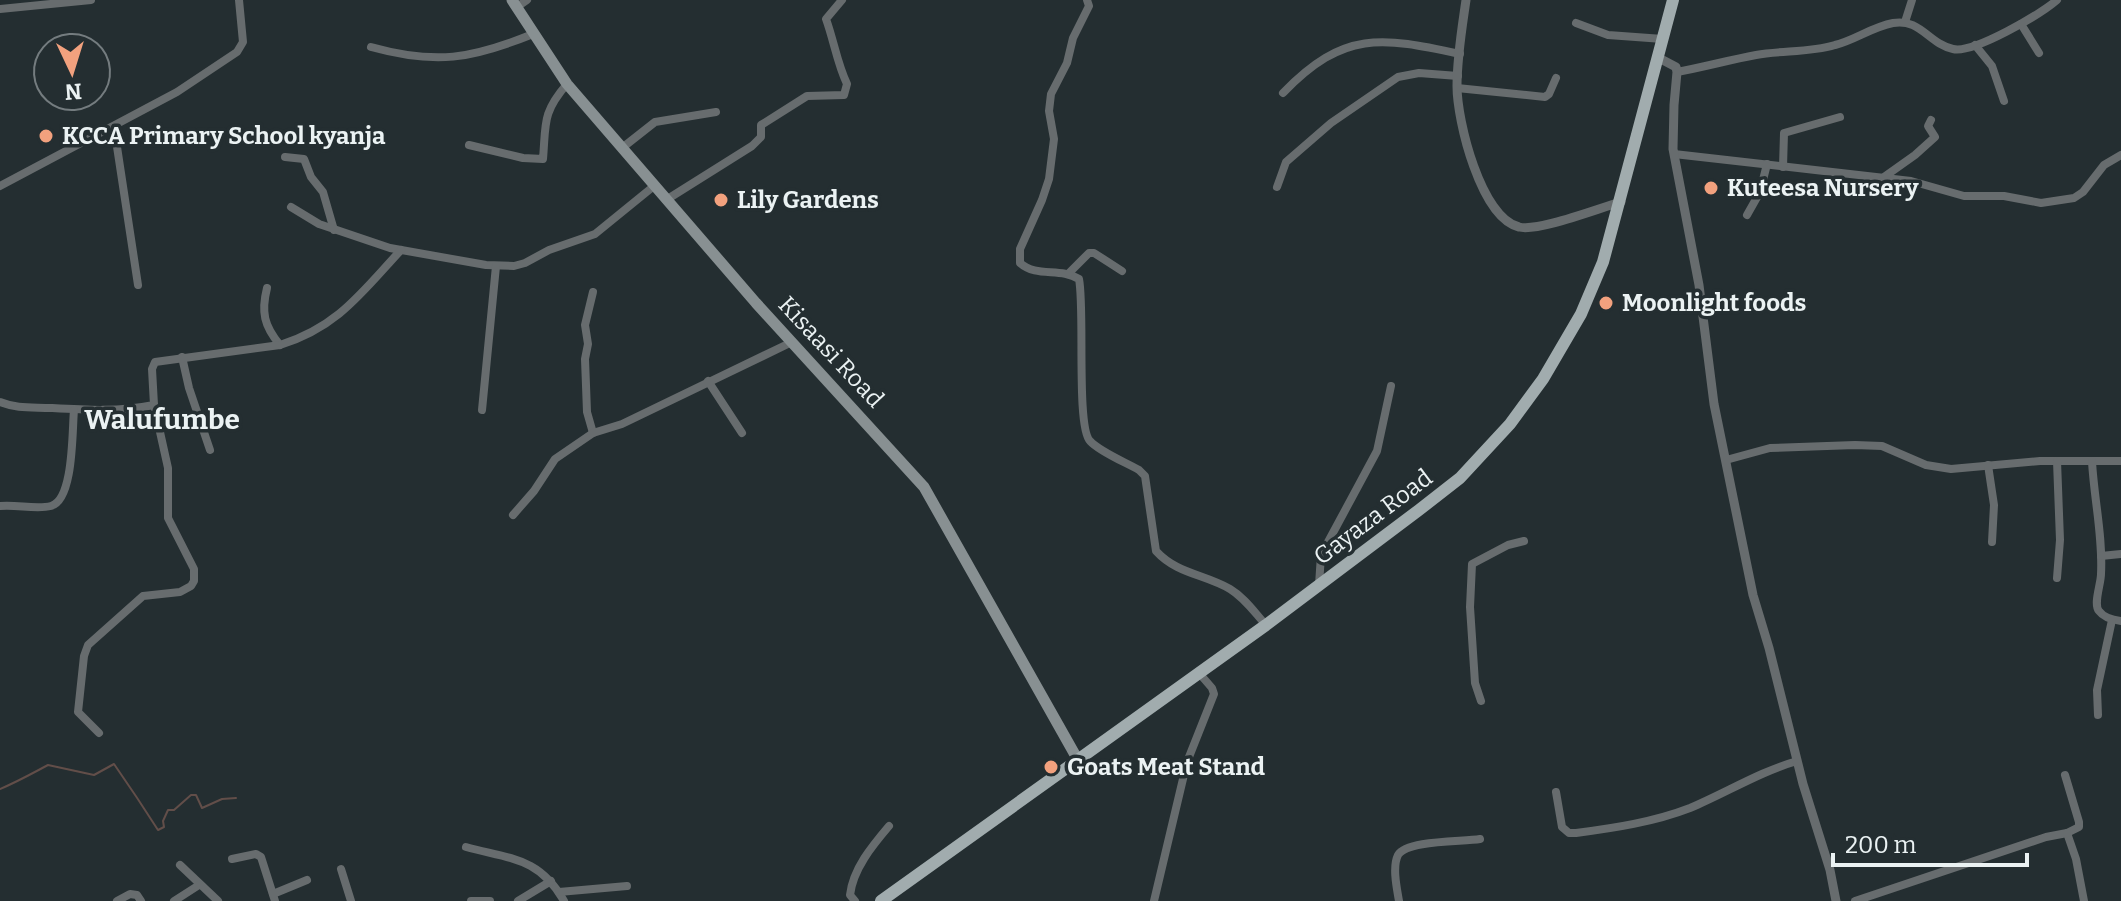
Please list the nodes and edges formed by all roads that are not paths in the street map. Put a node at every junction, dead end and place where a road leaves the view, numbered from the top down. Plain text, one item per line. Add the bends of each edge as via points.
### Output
1 (91, 0) edge
2 (239, 0) edge
3 (842, 0) edge
4 (1087, 0) edge
5 (1466, 0) edge
6 (1673, 0) edge
7 (1912, 0) edge
8 (2057, 0) edge
9 (23, 2) edge
10 (518, 2) edge
11 (0, 9) edge
12 (1905, 22) junction
13 (1576, 23) dead end
14 (2021, 24) junction
15 (533, 34) junction
16 (1663, 39) junction
17 (1975, 45) junction
18 (371, 47) dead end
19 (2039, 53) dead end
20 (1460, 54) junction
21 (1657, 57) junction
22 (1677, 72) junction
23 (1458, 76) junction
24 (1556, 78) dead end
25 (567, 84) junction
26 (1457, 88) junction
27 (1283, 93) dead end
28 (2004, 101) dead end
29 (716, 112) dead end
30 (1840, 117) dead end
31 (1931, 120) dead end
32 (114, 127) junction
33 (469, 145) dead end
34 (622, 148) junction
35 (1674, 154) junction
36 (2121, 155) edge
37 (285, 157) dead end
38 (1767, 164) junction
39 (1783, 167) junction
40 (1884, 178) junction
41 (0, 186) edge
42 (654, 186) junction
43 (1277, 187) dead end
44 (666, 200) junction
45 (1621, 202) junction
46 (291, 207) dead end
47 (1747, 215) dead end
48 (334, 230) junction
49 (401, 250) junction
50 (496, 266) junction
51 (1122, 271) dead end
52 (1069, 273) junction
53 (138, 285) dead end
54 (267, 288) dead end
55 (593, 292) dead end
56 (792, 342) junction
57 (280, 345) junction
58 (182, 357) junction
59 (708, 381) junction
60 (1391, 386) dead end
61 (0, 400) edge
62 (154, 405) junction
63 (74, 410) junction
64 (482, 410) dead end
65 (593, 433) junction
66 (742, 433) dead end
67 (210, 450) dead end
68 (1726, 460) junction
69 (2057, 461) junction
70 (2092, 461) junction
71 (2121, 461) edge
72 (1988, 465) junction
73 (0, 506) edge
74 (513, 515) dead end
75 (1524, 541) dead end
76 (1992, 542) dead end
77 (2121, 554) edge
78 (2101, 556) junction
79 (2057, 578) dead end
80 (1319, 586) junction
81 (2116, 620) edge
82 (1266, 625) junction
83 (1199, 673) junction
84 (1481, 701) dead end
85 (2098, 715) dead end
86 (99, 733) dead end
87 (1078, 760) junction
88 (1797, 761) junction
89 (2065, 775) dead end
90 (1556, 792) dead end
91 (889, 826) dead end
92 (2067, 833) junction
93 (1480, 839) dead end
94 (466, 847) dead end
95 (232, 859) dead end
96 (180, 865) dead end
97 (341, 869) dead end
98 (307, 880) dead end
99 (551, 881) junction
100 (199, 885) junction
101 (627, 886) dead end
102 (559, 892) junction
103 (274, 898) edge
104 (117, 901) edge
105 (141, 901) edge
106 (174, 901) edge
107 (218, 901) edge
108 (351, 901) edge
109 (471, 901) edge
110 (490, 901) edge
111 (518, 901) edge
112 (564, 901) edge
113 (855, 901) edge
114 (881, 901) edge
115 (1154, 901) edge
116 (1399, 901) edge
117 (1836, 901) edge
118 (1855, 901) edge
119 (2084, 901) edge

1 - 9 street
2 - 32 street via 241,49
3 - 44 street via 826,19 847,84 844,95 807,96 788,107 761,125 761,137 752,146
4 - 52 street via 1089,6 1051,94 1054,139 1049,179 1018,256 1030,270
5 - 20 street
6 - 16 main road, Gayaza Road
7 - 12 street
8 - 14 street
9 - 11 street
10 - 15 main road, Kisaasi Road
12 - 17 street via 1951,49
12 - 22 street via 1876,27 1818,50 1757,55
13 - 16 street via 1608,35
14 - 17 street
14 - 19 street
15 - 18 street via 456,58
15 - 25 main road, Kisaasi Road
16 - 21 main road, Gayaza Road
17 - 28 street via 1992,66
20 - 23 street
20 - 27 street via 1368,41 1318,62
21 - 22 street
21 - 45 main road, Gayaza Road
22 - 35 street
23 - 26 street
23 - 43 street via 1398,77 1286,162
24 - 26 street via 1545,97
25 - 33 street via 550,104 543,159
25 - 34 main road, Kisaasi Road
26 - 45 street via 1479,178 1509,223 1536,227
29 - 34 street via 655,122
30 - 39 street via 1784,133
31 - 40 street via 1928,126 1935,137
32 - 41 street
32 - 53 street
34 - 42 main road, Kisaasi Road
35 - 38 street
35 - 68 street
36 - 40 street via 2104,165 2083,192 2054,203 1964,196 1925,183
37 - 48 street via 305,160 323,192
38 - 39 street
38 - 47 street
39 - 40 street
42 - 44 main road, Kisaasi Road
42 - 50 street via 589,238 520,265
44 - 56 main road, Kisaasi Road
45 - 80 main road, Gayaza Road via 1581,314 1510,424 1460,478
46 - 48 street
48 - 49 street
49 - 50 street
49 - 57 street via 347,310
50 - 64 street
51 - 52 street via 1089,253
52 - 82 street via 1079,279 1082,296 1087,438 1145,476 1155,545 1162,557 1178,570 1230,589
54 - 57 street via 264,319
55 - 65 street via 585,325 585,359
56 - 59 street
56 - 87 main road, Kisaasi Road via 924,487
57 - 58 street
58 - 62 street via 153,364
58 - 67 street
59 - 65 street
59 - 66 street
60 - 80 street via 1377,451 1321,555
61 - 63 street via 17,408
62 - 63 street
62 - 86 street via 168,468 168,518 194,569 194,581 180,592 143,596 88,645 78,712
63 - 73 street via 62,498 52,506
65 - 74 street via 555,459
68 - 72 street via 1770,448 1855,445 1882,446 1940,468
68 - 88 street via 1753,595
69 - 70 street
69 - 72 street
69 - 79 street
70 - 71 street
70 - 78 street
72 - 76 street
75 - 84 street via 1472,564 1470,607
77 - 78 street
78 - 81 street via 2096,606
80 - 82 main road, Gayaza Road
81 - 85 street via 2097,690
82 - 83 main road, Gayaza Road
83 - 87 main road, Gayaza Road
83 - 115 street via 1214,694 1187,762
87 - 114 main road, Gayaza Road
88 - 90 street via 1687,809 1576,833 1562,827
88 - 117 street
89 - 92 street via 2079,822
91 - 113 street via 867,853 851,886
92 - 118 street
92 - 119 street
93 - 116 street via 1404,850 1396,864
94 - 99 street via 530,863
95 - 103 street via 258,855
96 - 100 street
97 - 108 street
98 - 103 street
99 - 102 street
99 - 111 street
100 - 106 street
100 - 107 street
101 - 102 street
102 - 112 street
104 - 105 street via 130,894
109 - 110 street

